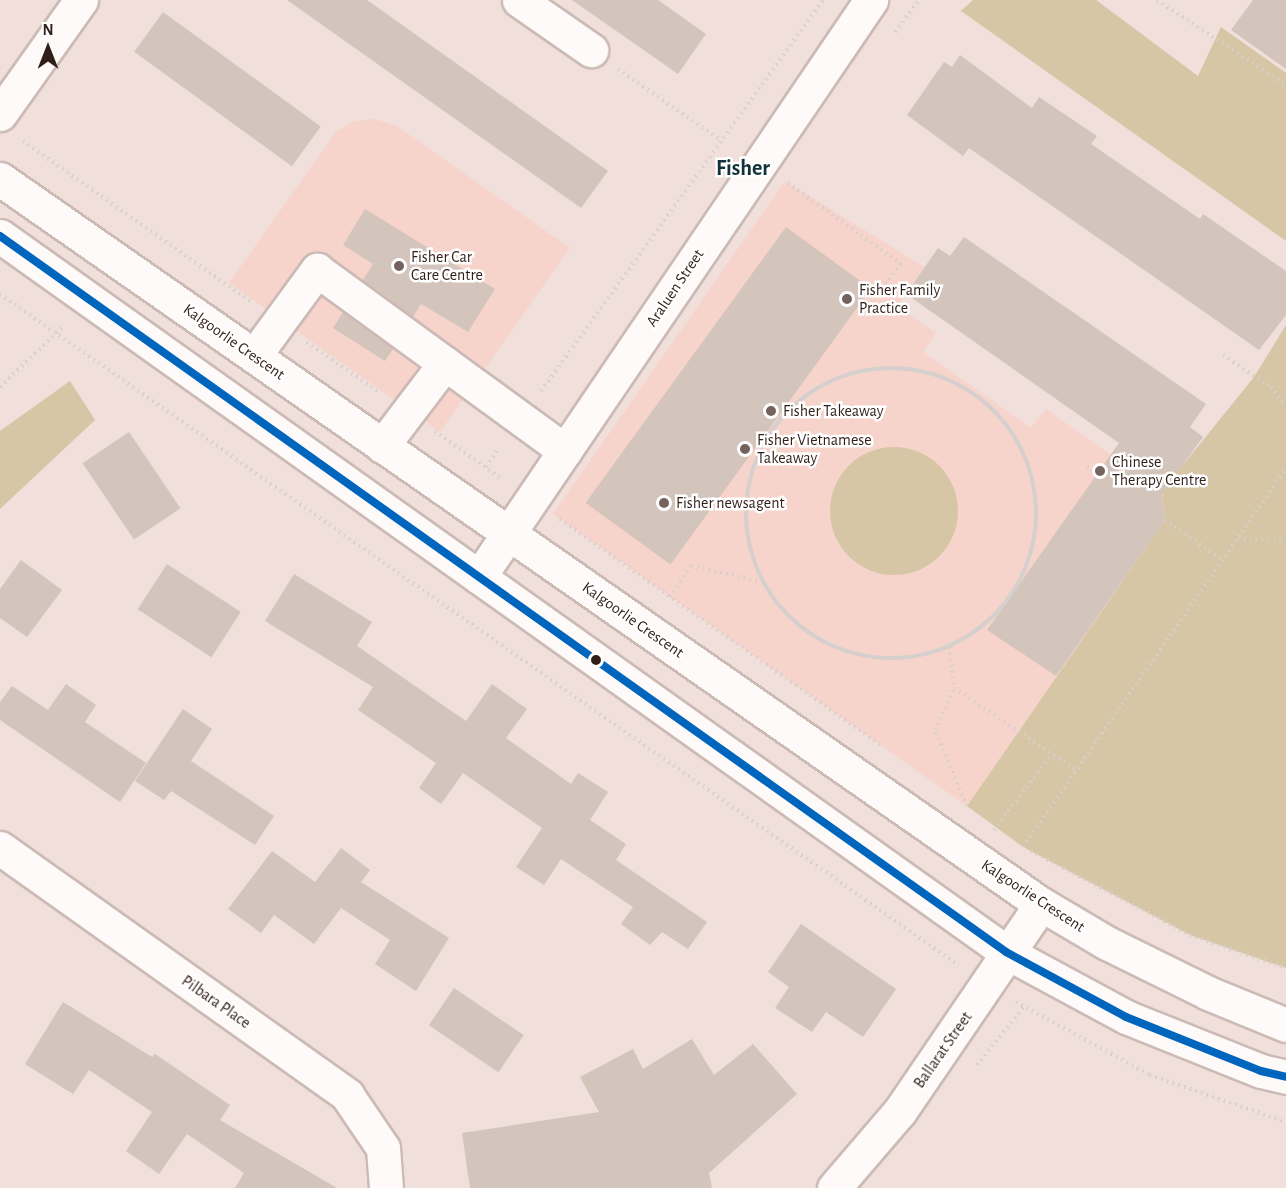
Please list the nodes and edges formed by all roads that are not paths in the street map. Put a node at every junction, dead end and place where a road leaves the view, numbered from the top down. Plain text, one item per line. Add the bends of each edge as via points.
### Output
1 (81, 0) edge
2 (519, 0) edge
3 (871, 0) edge
4 (591, 50) road end
5 (0, 114) edge
6 (0, 179) edge
7 (0, 236) edge
8 (254, 356) junction
9 (445, 363) junction
10 (382, 446) junction
11 (565, 451) junction
12 (509, 534) junction
13 (479, 577) junction
14 (0, 848) edge
15 (1041, 904) junction
16 (1006, 952) junction
17 (1286, 1025) edge
18 (1286, 1077) edge
19 (386, 1188) edge
20 (834, 1188) edge

1 - 5 street
2 - 4 street
3 - 11 street, Araluen Street
6 - 8 street, Kalgoorlie Crescent
7 - 13 street
8 - 9 street via 317,270
8 - 10 street, Kalgoorlie Crescent
9 - 10 street
9 - 11 street
10 - 12 street, Kalgoorlie Crescent
11 - 12 street, Araluen Street
12 - 13 street, Araluen Street
12 - 15 street, Kalgoorlie Crescent
13 - 16 street
14 - 19 street, Pilbara Place via 348,1095 383,1148
15 - 16 street, Ballarat Street
15 - 17 street, Kalgoorlie Crescent via 1107,943 1197,988
16 - 18 street via 1125,1017 1261,1071
16 - 20 street, Ballarat Street via 900,1111

